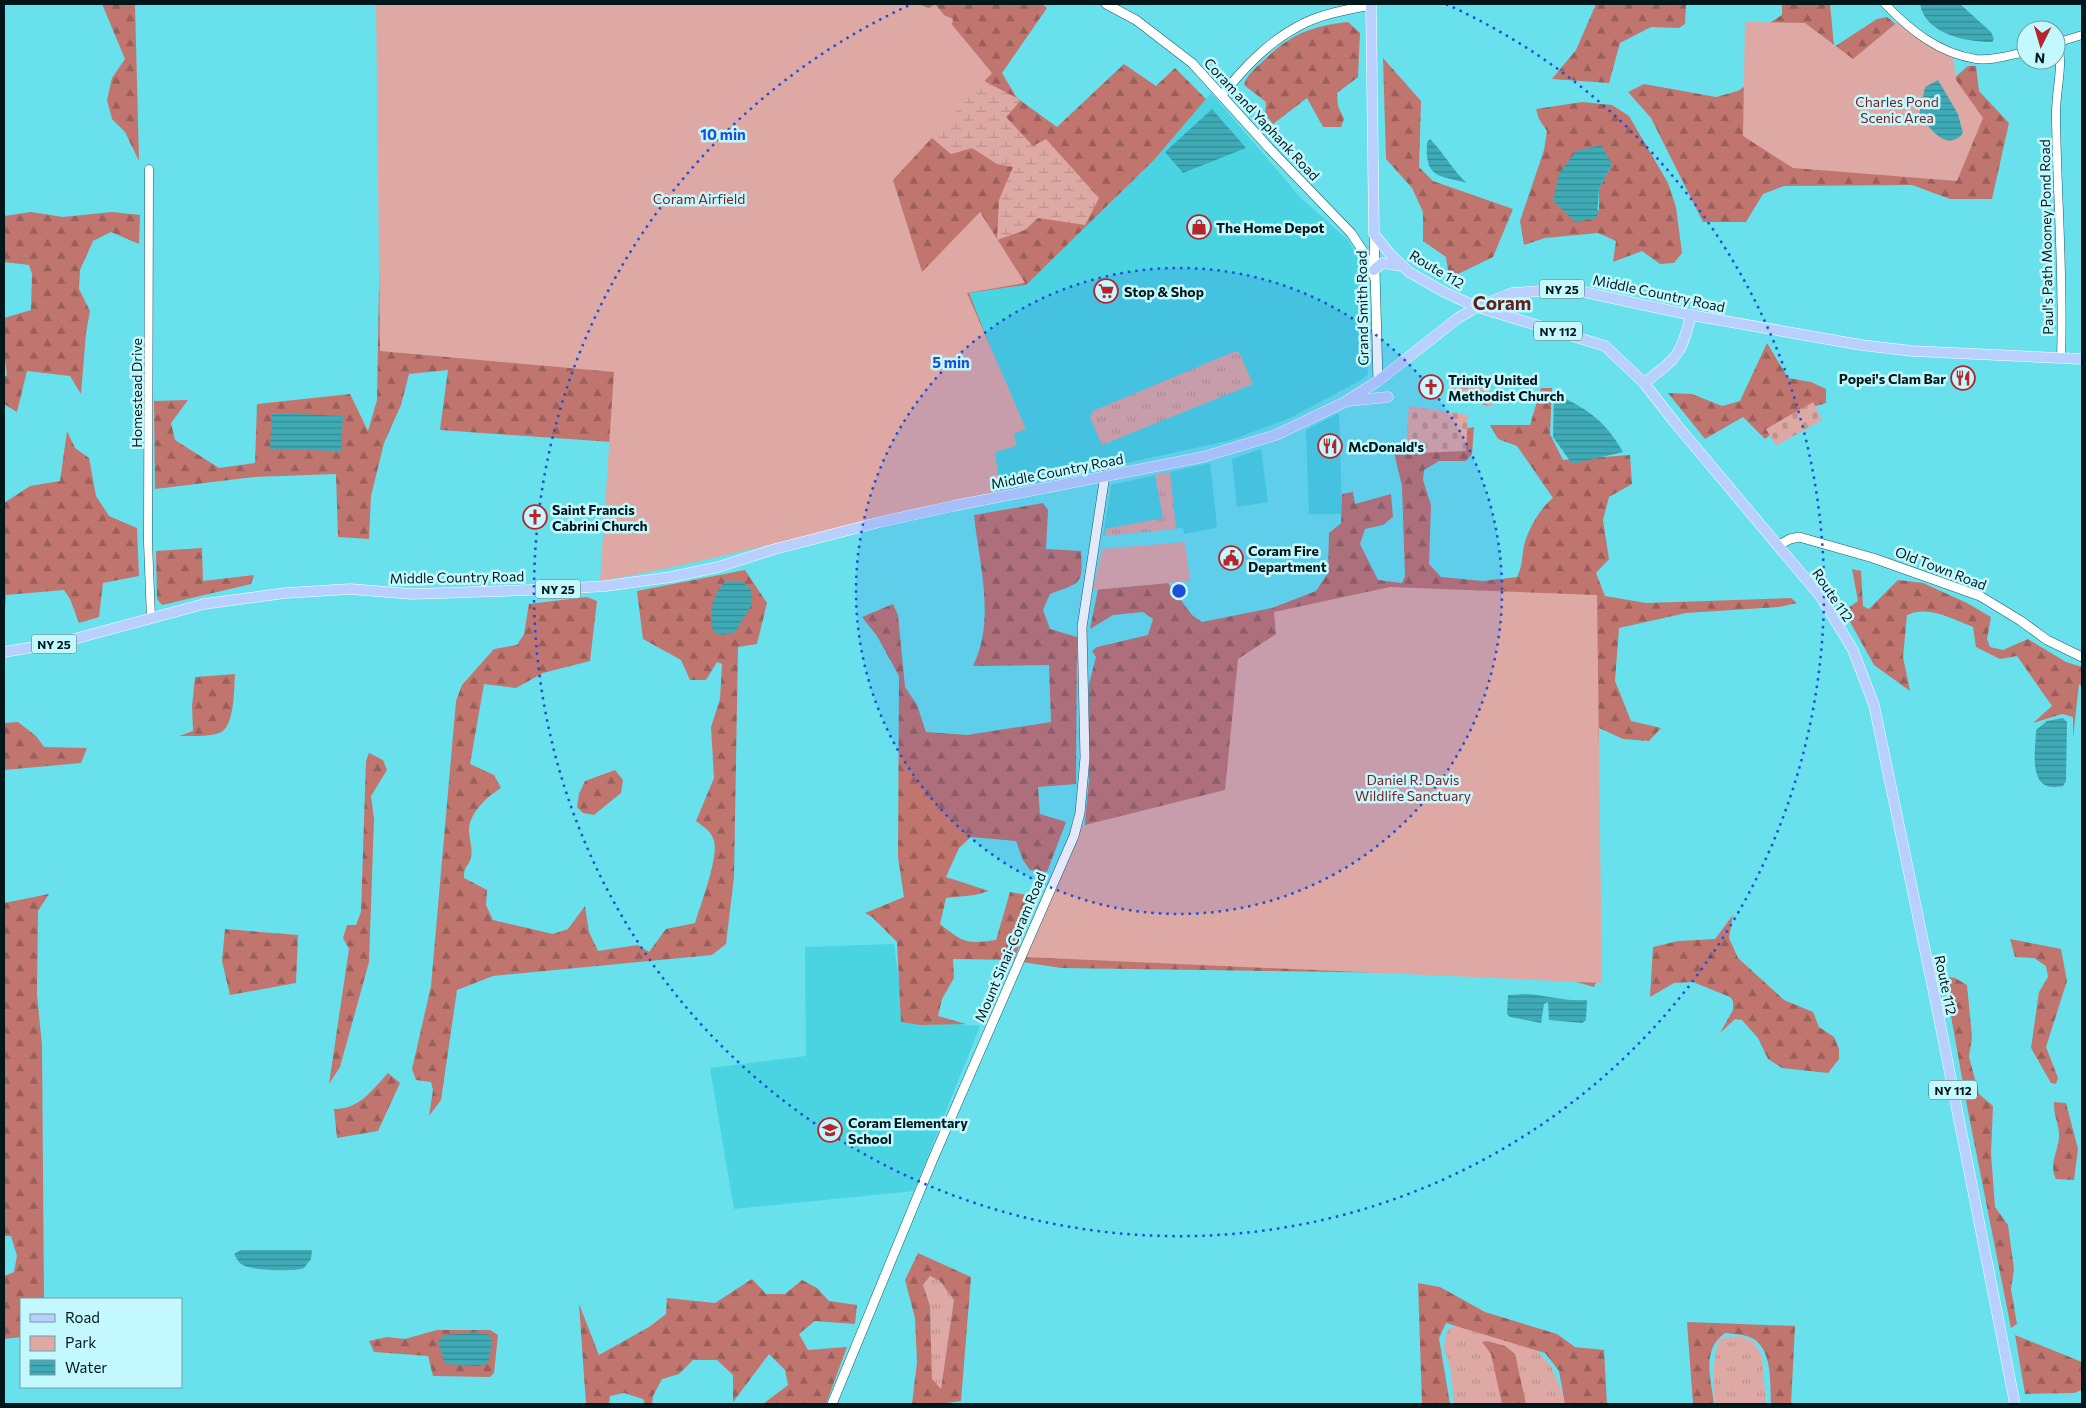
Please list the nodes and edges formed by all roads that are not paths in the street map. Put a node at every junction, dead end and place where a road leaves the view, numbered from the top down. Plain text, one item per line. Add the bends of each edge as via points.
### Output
1 (1106, 4) edge
2 (1371, 4) edge
3 (1885, 4) edge
4 (2082, 35) edge
5 (2066, 40) edge
6 (2016, 54) edge
7 (2061, 70) edge
8 (1222, 95) junction
9 (149, 168) dead end
10 (1374, 234) junction
11 (1403, 267) junction
12 (1374, 274) junction
13 (1477, 307) junction
14 (1691, 315) junction
15 (2061, 358) junction
16 (2082, 359) edge
17 (1378, 381) junction
18 (1644, 383) junction
19 (1388, 397) dead end
20 (1347, 401) junction
21 (1104, 475) junction
22 (1778, 545) junction
23 (151, 618) junction
24 (4, 652) edge
25 (2082, 657) edge
26 (832, 1404) edge
27 (2015, 1404) edge

1 - 8 main road, Coram and Yaphank Road via 1136,20 1167,43 1192,63
2 - 8 main road via 1297,26 1266,48
2 - 10 main road
3 - 6 street via 1924,40 1941,48 1976,59
4 - 5 street
7 - 15 street, Paul's Path Mooney Pond Road via 2056,116 2062,281
8 - 12 main road, Coram and Yaphank Road via 1351,233
9 - 23 street, Homestead Drive via 148,542
10 - 11 main road, Route 112 / NY 112
10 - 12 main road, Grand Smith Road
11 - 12 main road via 1382,263
11 - 13 main road, Route 112 / NY 112
12 - 17 main road, Grand Smith Road
13 - 14 main road, Middle Country Road / NY 25 via 1512,293 1570,289
13 - 17 main road, Middle Country Road / NY 25 via 1458,318
13 - 18 main road, Route 112 / NY 112 via 1605,346
14 - 15 main road, Middle Country Road / NY 25 via 1912,351
14 - 18 main road via 1679,354
15 - 16 main road, Middle Country Road / NY 25
17 - 20 main road, Middle Country Road / NY 25
18 - 22 main road, Route 112 / NY 112
19 - 20 main road
20 - 21 main road, Middle Country Road / NY 25 via 1301,424 1236,448
21 - 23 main road, Middle Country Road / NY 25 via 880,522 671,577 558,589 412,594 350,589 308,591 204,604
21 - 26 main road, Mount Sinai-Coram Road via 1082,627 1085,758 1080,813 1074,836 933,1159
22 - 25 main road, Old Town Road via 1799,538 1873,558 1980,596 2047,640
22 - 27 main road, Route 112 / NY 112 via 1821,597 1852,650 1874,705 1938,1008
23 - 24 main road, Middle Country Road / NY 25 via 63,642

